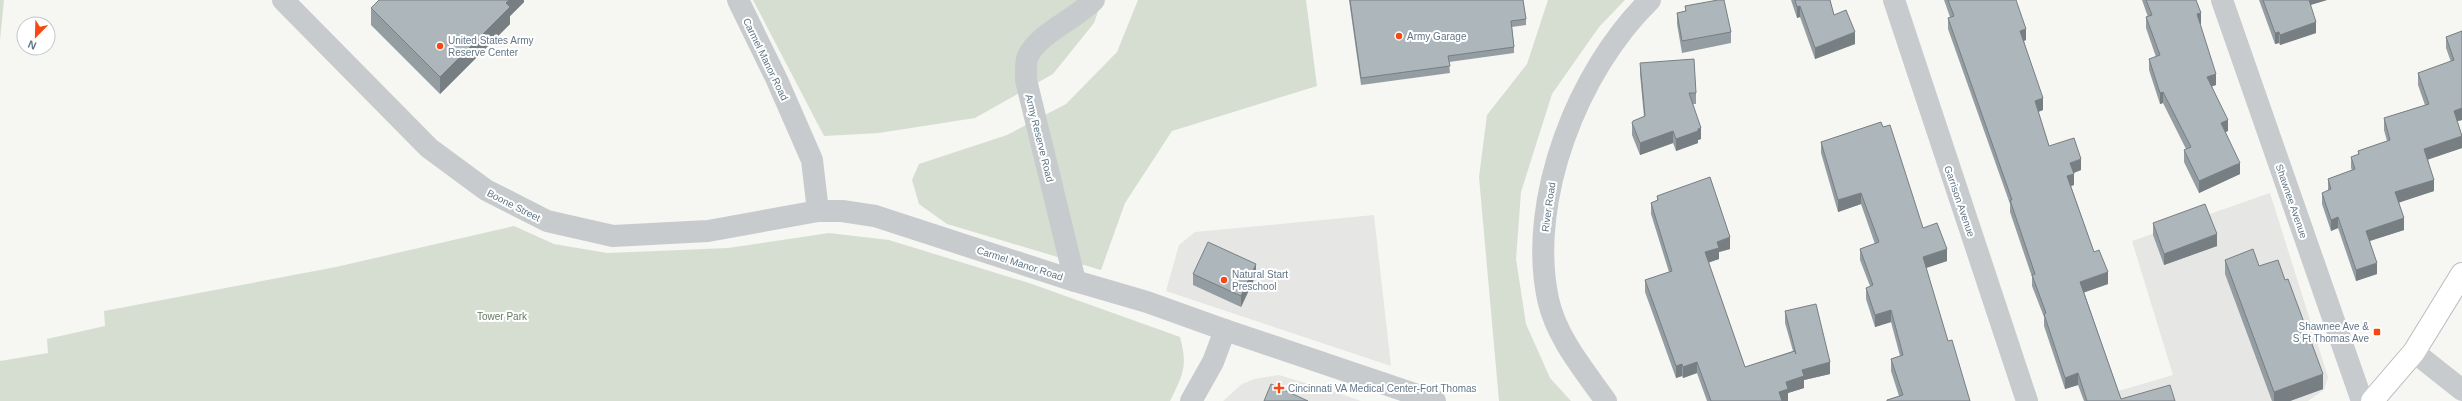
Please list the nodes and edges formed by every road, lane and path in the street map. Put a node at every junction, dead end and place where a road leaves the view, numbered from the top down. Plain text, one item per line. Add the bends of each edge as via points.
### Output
1 (283, 0) edge
2 (738, 0) edge
3 (1094, 0) edge
4 (1650, 0) edge
5 (1894, 0) edge
6 (2222, 0) edge
7 (818, 211) junction
8 (2462, 274) edge
9 (1075, 281) junction
10 (1225, 330) junction
11 (2414, 352) junction
12 (2462, 390) edge
13 (1191, 401) edge
14 (1435, 401) edge
15 (1606, 401) edge
16 (2028, 401) edge
17 (2362, 401) edge
18 (2372, 401) edge

1 - 7 street, Boone Street via 429,148 486,190 547,221 613,236 708,231
2 - 7 street, Carmel Manor Road via 812,160
3 - 9 street, Army Reserve Road via 1084,11 1048,33 1028,56 1026,80
4 - 15 street, River Road via 1605,56 1581,98 1561,144 1549,189 1546,214 1542,251 1548,300 1560,334
5 - 16 street, Garrison Avenue
6 - 17 street, Shawnee Avenue
7 - 9 street, Carmel Manor Road via 842,211 875,216
8 - 11 main road
9 - 10 street, Carmel Manor Road via 1147,302
10 - 13 street via 1213,362
10 - 14 street, Carmel Manor Road
11 - 12 street
11 - 18 main road

